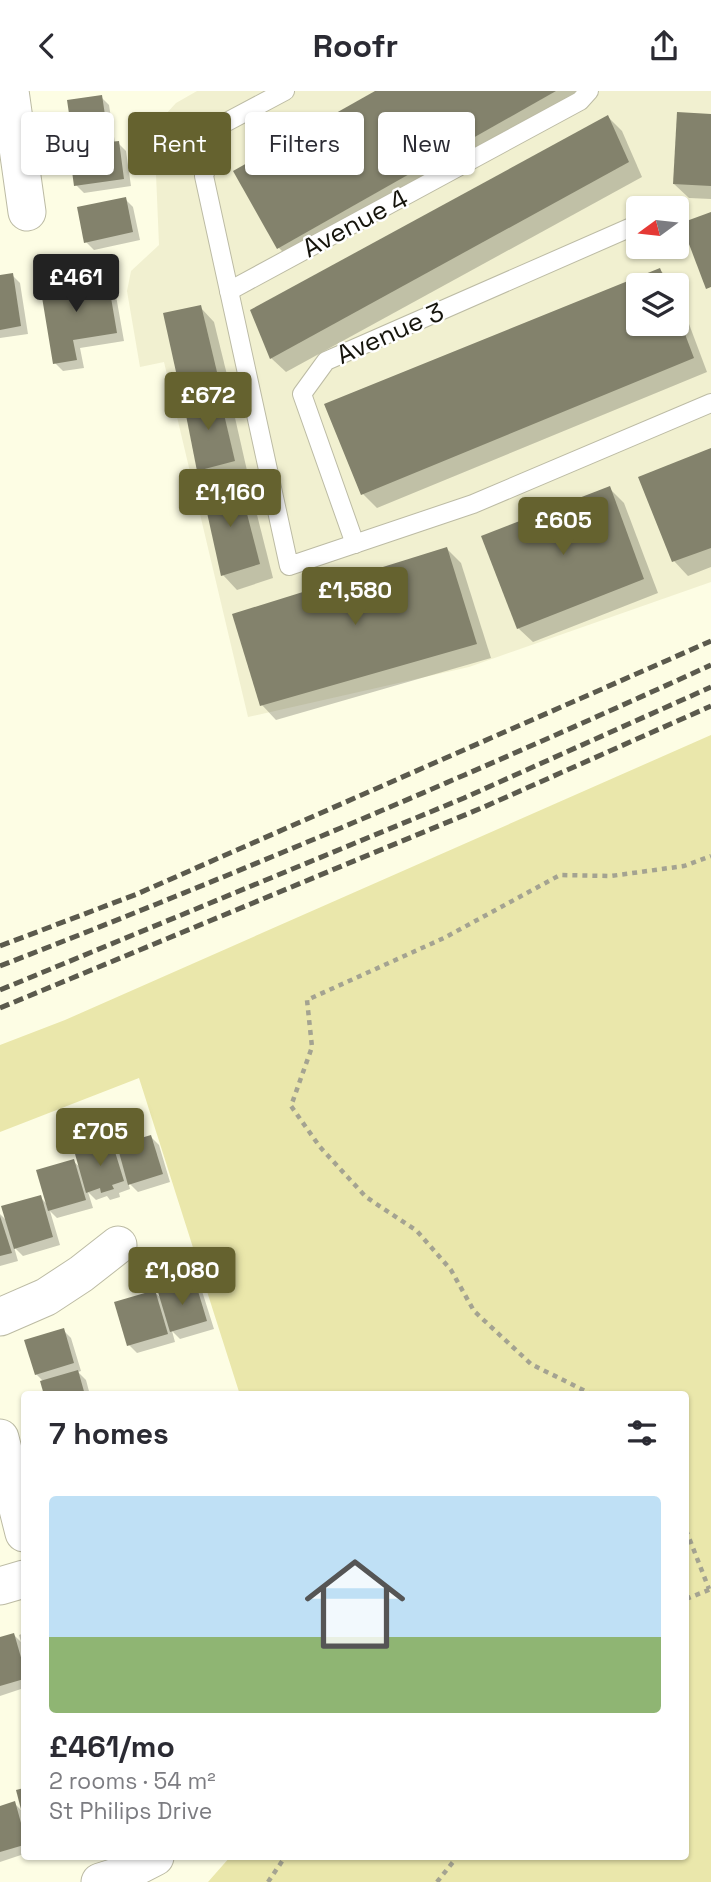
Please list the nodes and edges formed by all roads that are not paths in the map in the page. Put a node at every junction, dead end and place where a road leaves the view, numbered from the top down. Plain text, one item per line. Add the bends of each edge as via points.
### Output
1 (10, 91) edge
2 (285, 91) edge
3 (589, 91) edge
4 (17, 192) edge
5 (626, 229) edge
6 (229, 291) junction
7 (711, 403) edge
8 (355, 544) junction
9 (118, 1245) dead end
10 (0, 1317) edge
11 (0, 1438) edge
12 (21, 1521) edge
13 (21, 1580) edge
14 (0, 1586) edge
15 (149, 1860) edge
16 (111, 1880) edge

1 - 4 street
2 - 6 lane via 221,125 204,176
3 - 6 lane, Avenue 4 via 580,101
5 - 8 lane, Avenue 3 via 326,361 302,394
6 - 8 lane via 289,566
7 - 8 lane via 473,504
9 - 10 street via 46,1297
11 - 12 street
13 - 14 street
15 - 16 street

